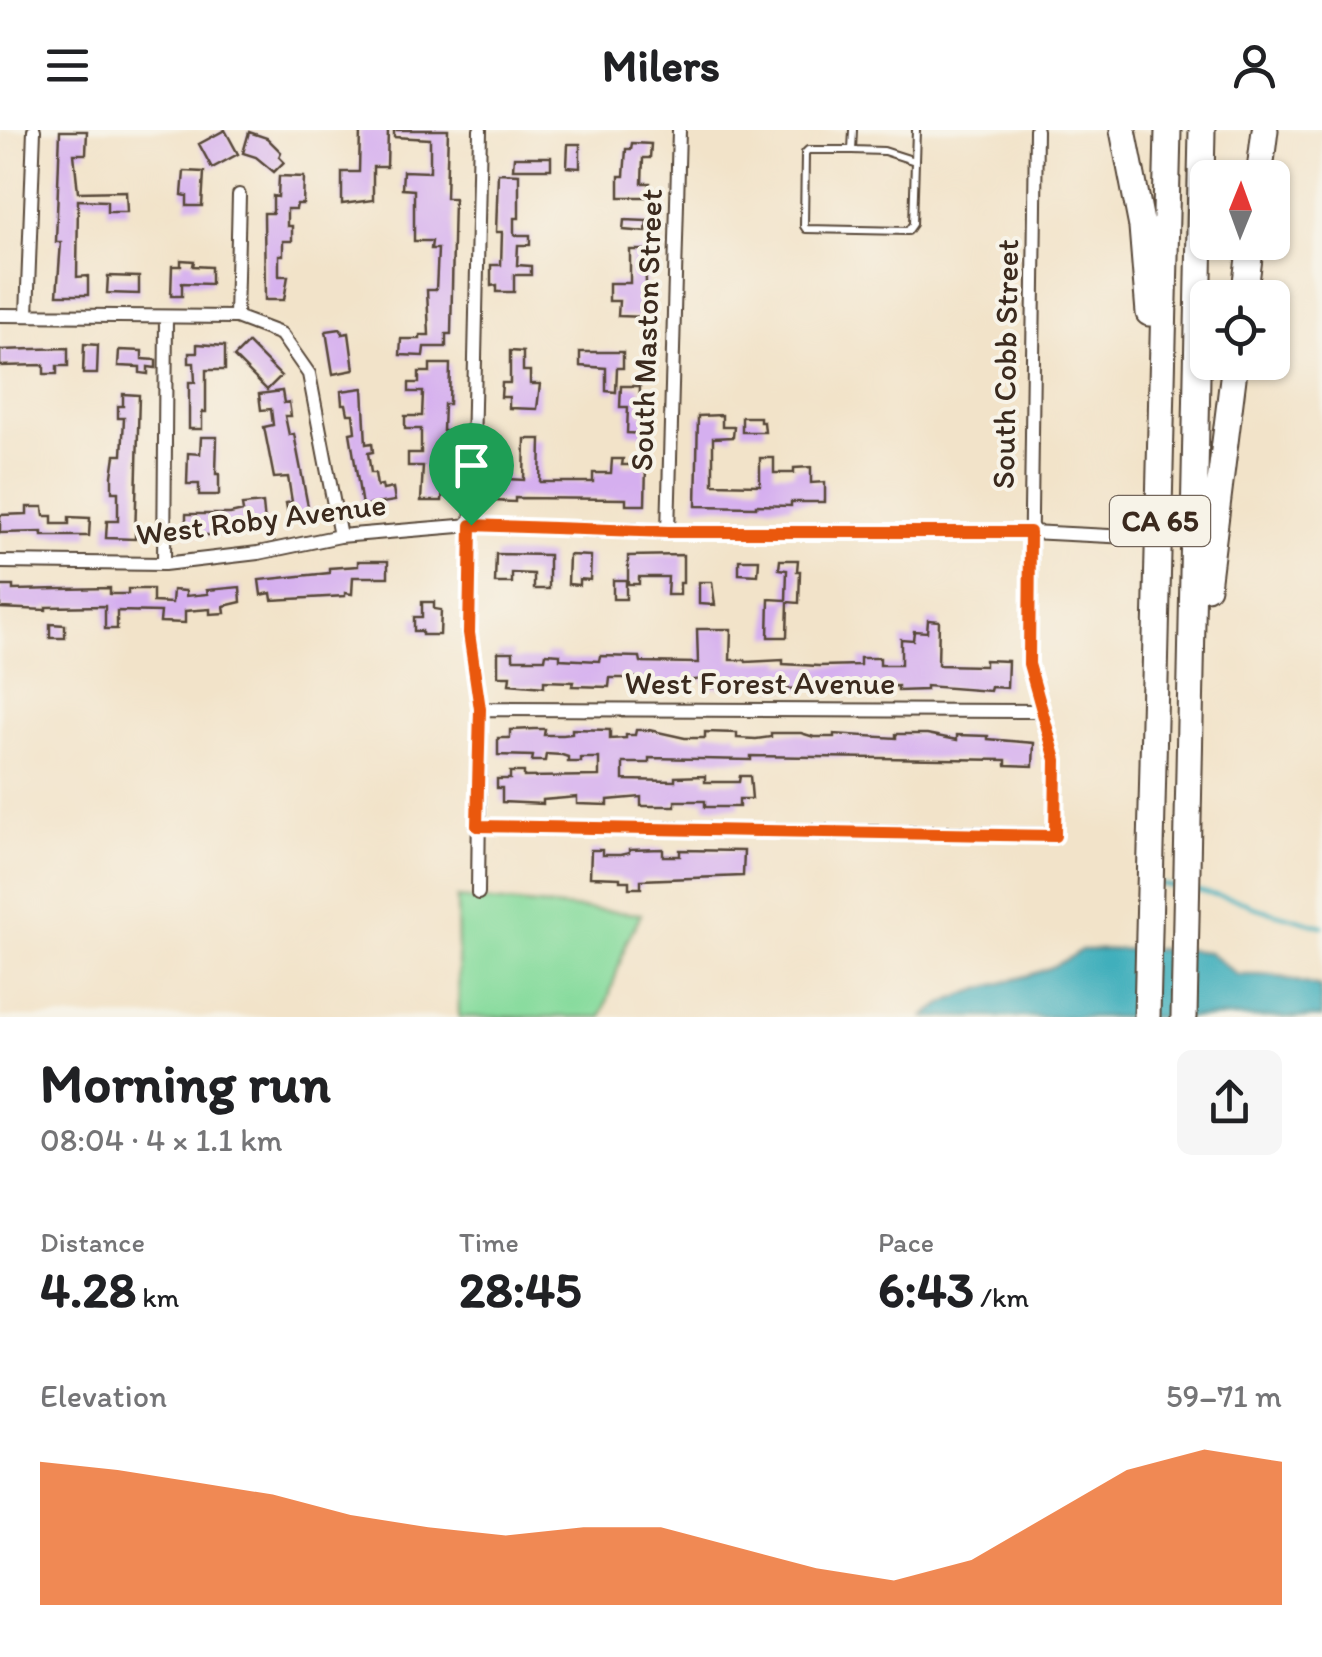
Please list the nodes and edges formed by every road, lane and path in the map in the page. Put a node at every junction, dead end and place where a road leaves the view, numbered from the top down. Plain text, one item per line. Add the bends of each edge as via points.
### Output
1 (34, 130) edge
2 (480, 130) edge
3 (678, 130) edge
4 (853, 130) edge
5 (916, 130) edge
6 (1036, 130) edge
7 (1122, 130) edge
8 (1168, 130) edge
9 (1202, 130) edge
10 (1265, 130) edge
11 (852, 150) junction
12 (1261, 160) edge
13 (915, 161) junction
14 (239, 195) dead end
15 (0, 315) edge
16 (27, 315) junction
17 (166, 317) junction
18 (236, 317) junction
19 (1234, 380) edge
20 (471, 525) junction
21 (1160, 528) junction
22 (668, 532) junction
23 (1030, 532) junction
24 (340, 536) junction
25 (1129, 536) dead end
26 (0, 562) edge
27 (164, 564) junction
28 (1191, 681) junction
29 (480, 709) junction
30 (1040, 712) junction
31 (477, 826) junction
32 (478, 893) dead end
33 (1147, 1017) edge
34 (1184, 1017) edge

1 - 16 street
2 - 20 street
3 - 22 street, South Maston Street
4 - 11 lane
5 - 13 lane
6 - 23 street, South Cobb Street
7 - 21 highway via 1146,267
8 - 21 highway, CA 65
9 - 28 highway, CA 65
10 - 12 highway
11 - 13 lane
11 - 13 lane via 808,150 806,229 908,231 914,224
14 - 18 street
15 - 16 street
16 - 17 street
17 - 18 street
17 - 27 street
18 - 24 street via 281,334 309,374
19 - 28 highway
20 - 22 street, West Roby Avenue
20 - 24 street, West Roby Avenue
20 - 29 street via 469,633
21 - 33 highway, CA 65
22 - 23 street, West Roby Avenue
23 - 25 street, West Roby Avenue
23 - 30 street, South Cobb Street via 1029,664
24 - 27 street, West Roby Avenue
26 - 27 street, West Roby Avenue
28 - 34 highway, CA 65
29 - 30 street, West Forest Avenue
29 - 31 street
30 - 31 street, South Cobb Street via 1056,760 1055,836
31 - 32 street

